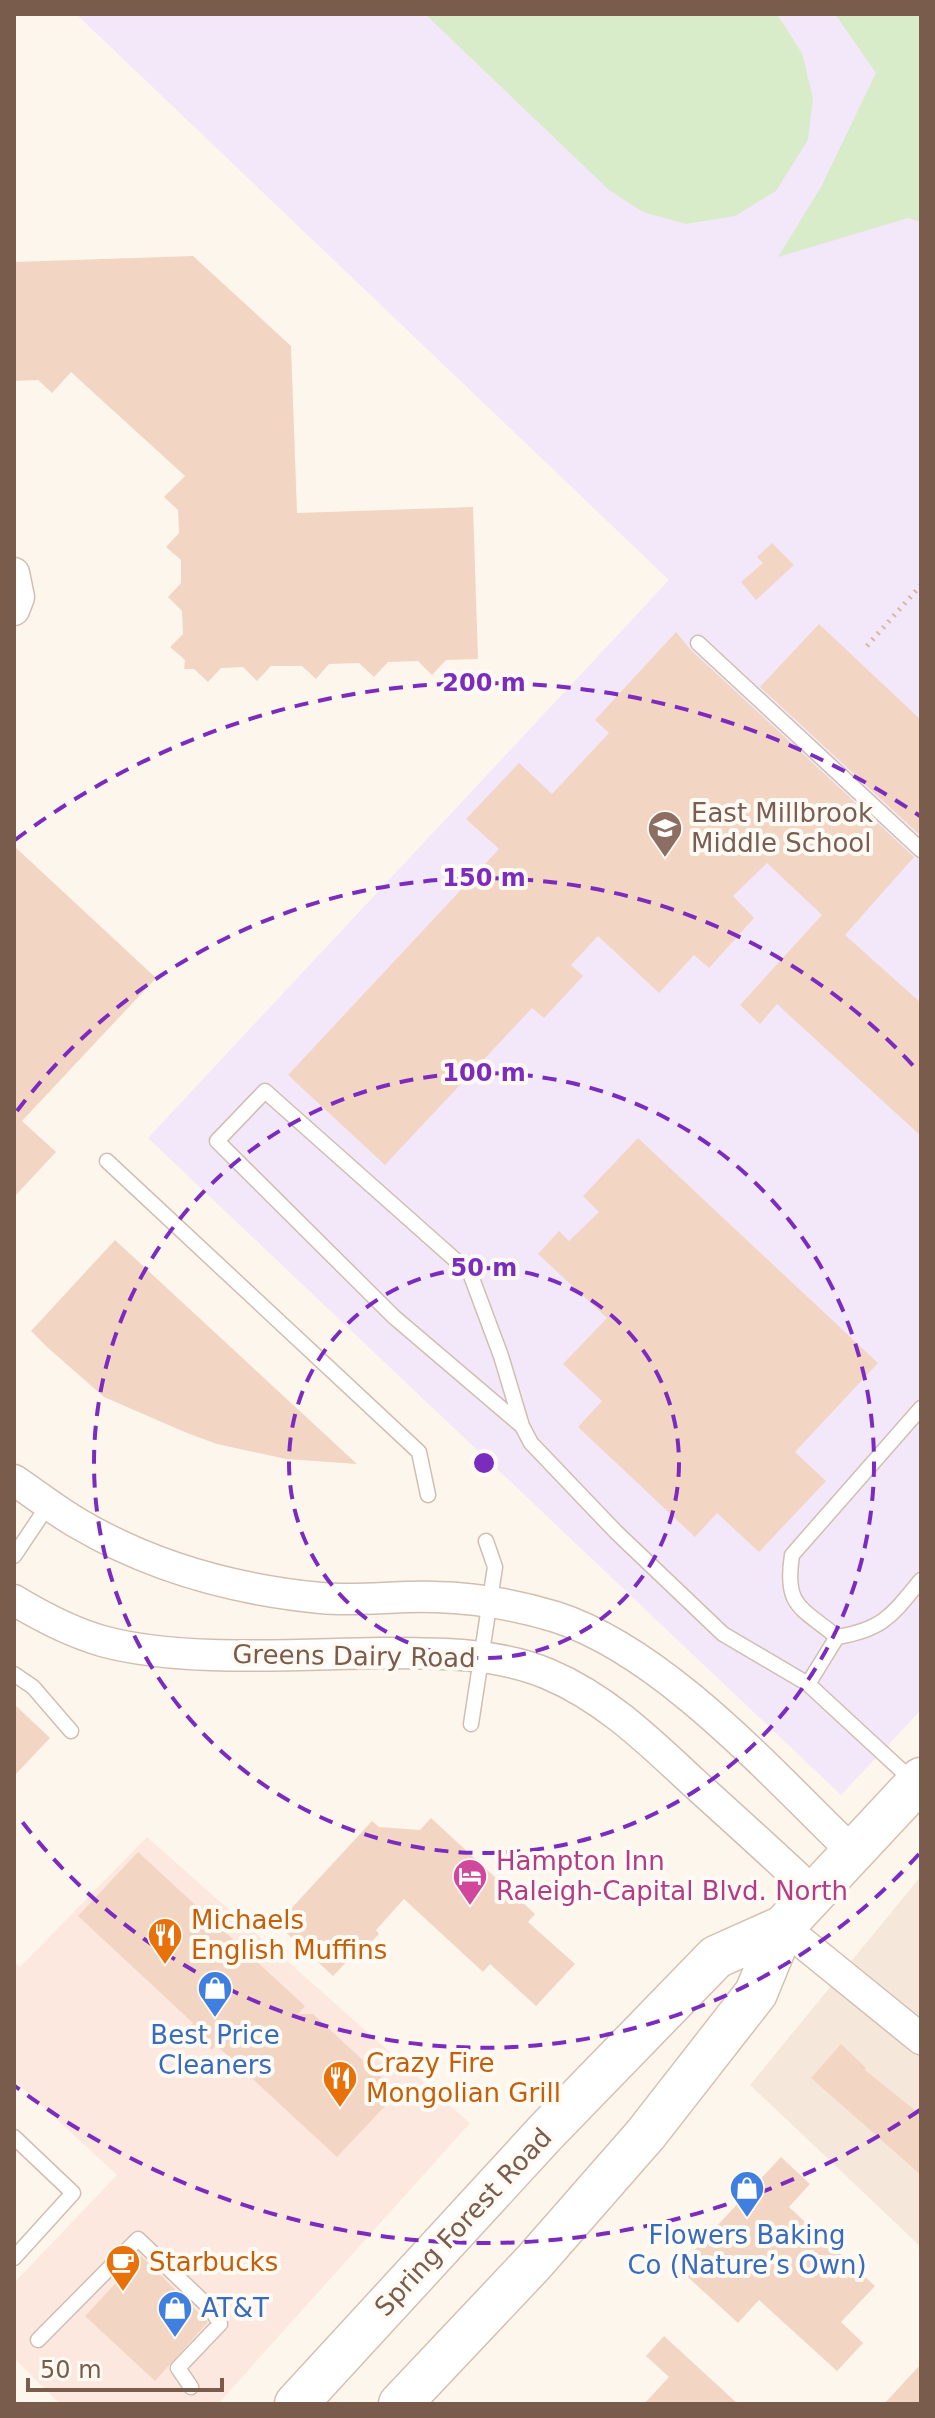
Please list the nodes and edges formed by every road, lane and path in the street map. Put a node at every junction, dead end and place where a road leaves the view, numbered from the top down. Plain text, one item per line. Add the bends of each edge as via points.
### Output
1 (14, 573) edge
2 (921, 585) edge
3 (14, 610) edge
4 (698, 643) dead end
5 (867, 646) dead end
6 (921, 850) edge
7 (107, 1161) dead end
8 (921, 1408) edge
9 (522, 1426) junction
10 (14, 1480) edge
11 (428, 1495) dead end
12 (49, 1504) junction
13 (486, 1541) dead end
14 (14, 1556) edge
15 (921, 1580) edge
16 (14, 1600) edge
17 (491, 1601) junction
18 (837, 1637) junction
19 (482, 1658) junction
20 (14, 1674) edge
21 (808, 1684) junction
22 (471, 1724) dead end
23 (71, 1731) dead end
24 (919, 1781) edge
25 (853, 1852) junction
26 (814, 1893) junction
27 (783, 1927) junction
28 (921, 2039) edge
29 (14, 2137) edge
30 (14, 2258) edge
31 (38, 2340) dead end
32 (191, 2387) dead end
33 (417, 2396) edge
34 (296, 2404) edge

1 - 3 street via 19,597
2 - 5 path
4 - 6 lane
7 - 11 lane via 419,1452
8 - 18 lane via 792,1555 788,1579 793,1601
9 - 9 lane via 470,1273 265,1091 217,1141 394,1317
9 - 21 lane via 531,1443 616,1532 723,1634
10 - 12 street
12 - 14 lane
12 - 17 street via 79,1524 164,1563 246,1588 323,1598
13 - 17 lane via 495,1567
15 - 18 lane via 889,1619 862,1633
16 - 19 street, Greens Dairy Road via 63,1627 140,1648
17 - 19 lane
17 - 25 street via 590,1631 656,1671
18 - 21 lane
19 - 22 lane
19 - 26 street, Greens Dairy Road via 547,1673 591,1696 629,1723
20 - 23 lane via 33,1687
21 - 24 lane
24 - 25 main road, Spring Forest Road
25 - 26 main road, Spring Forest Road
26 - 27 main road, Spring Forest Road
27 - 28 street
27 - 33 main road, Spring Forest Road via 756,1993 698,2070
27 - 34 main road, Spring Forest Road via 716,1957 546,2132
29 - 30 lane via 73,2193
31 - 32 lane via 138,2239 220,2324 178,2368

